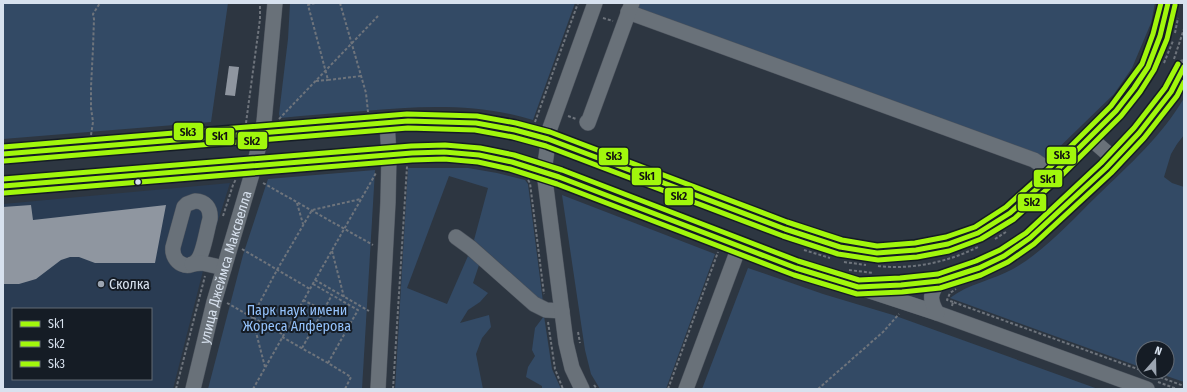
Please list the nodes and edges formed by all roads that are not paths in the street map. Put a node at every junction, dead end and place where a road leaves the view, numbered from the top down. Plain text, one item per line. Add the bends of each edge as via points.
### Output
1 (275, 3) edge
2 (595, 3) edge
3 (1168, 3) edge
4 (622, 17) edge
5 (1178, 65) edge
6 (580, 120) road end
7 (387, 123) junction
8 (261, 133) junction
9 (549, 133) junction
10 (1090, 138) junction
11 (3, 154) edge
12 (1114, 159) junction
13 (389, 161) junction
14 (254, 167) junction
15 (1052, 176) junction
16 (545, 178) junction
17 (3, 186) edge
18 (456, 237) dead end
19 (739, 247) junction
20 (192, 264) dead end
21 (224, 268) junction
22 (939, 281) junction
23 (858, 287) junction
24 (562, 311) junction
25 (937, 313) junction
26 (1151, 385) edge
27 (588, 386) edge
28 (193, 389) edge
29 (378, 389) edge
30 (686, 389) edge

1 - 8 street, улица Джеймса Максвелла
2 - 9 street
3 - 10 street via 1160,36 1148,67 1116,111
4 - 6 street via 588,123
4 - 15 street via 1034,160
5 - 12 street via 1171,92 1139,133
7 - 8 street via 367,117
7 - 9 street via 422,121 532,126
7 - 13 street
8 - 11 street
8 - 14 street, улица Джеймса Максвелла
9 - 15 street via 785,229 840,247 877,252 948,244 978,233 1010,213
9 - 16 street
10 - 12 street
10 - 15 street
12 - 22 street via 1030,238 1004,256 979,268
13 - 14 street
13 - 16 street via 444,152 512,162
13 - 29 street
14 - 17 street
14 - 21 street, улица Джеймса Максвелла
16 - 19 street
16 - 24 street
18 - 24 street via 534,304 546,310
19 - 23 street
19 - 30 street
20 - 21 street via 202,263
21 - 28 street, улица Джеймса Максвелла
22 - 23 street
22 - 25 street via 931,302
23 - 25 street
24 - 27 street via 572,368
25 - 26 street

